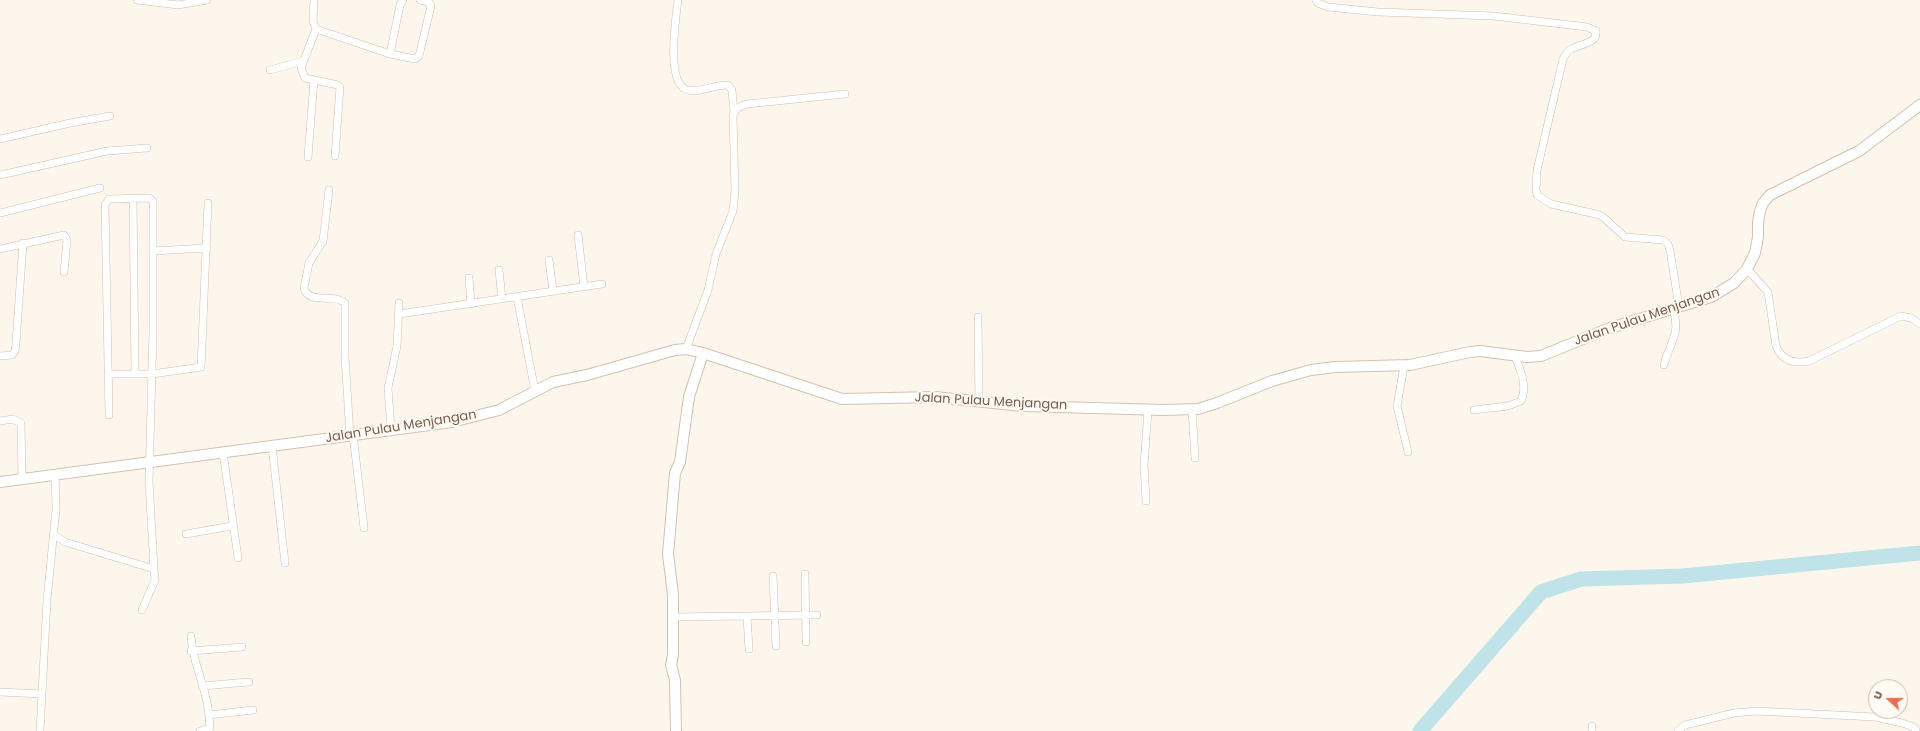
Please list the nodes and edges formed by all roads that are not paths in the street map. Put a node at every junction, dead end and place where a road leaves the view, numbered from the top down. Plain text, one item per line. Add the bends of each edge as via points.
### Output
1 (137, 0) edge
2 (207, 0) edge
3 (314, 0) edge
4 (403, 0) edge
5 (420, 0) edge
6 (678, 0) edge
7 (1316, 0) edge
8 (316, 29) junction
9 (390, 54) junction
10 (303, 60) junction
11 (270, 70) dead end
12 (314, 80) junction
13 (844, 94) dead end
14 (1920, 105) edge
15 (734, 113) junction
16 (110, 116) dead end
17 (0, 139) edge
18 (147, 148) dead end
19 (335, 156) dead end
20 (308, 157) dead end
21 (0, 175) edge
22 (100, 188) dead end
23 (329, 190) dead end
24 (133, 199) junction
25 (208, 203) dead end
26 (0, 213) edge
27 (578, 234) dead end
28 (23, 243) junction
29 (207, 248) junction
30 (0, 249) edge
31 (153, 251) junction
32 (549, 260) dead end
33 (1747, 269) junction
34 (499, 270) dead end
35 (64, 272) dead end
36 (468, 278) dead end
37 (602, 284) dead end
38 (584, 287) junction
39 (553, 291) junction
40 (517, 297) junction
41 (502, 299) junction
42 (398, 303) dead end
43 (471, 304) junction
44 (1676, 308) junction
45 (399, 314) junction
46 (978, 317) dead end
47 (1920, 324) edge
48 (686, 349) junction
49 (703, 353) junction
50 (0, 356) edge
51 (1515, 356) junction
52 (1664, 365) dead end
53 (1404, 366) junction
54 (135, 373) junction
55 (109, 374) junction
56 (152, 374) junction
57 (535, 391) junction
58 (979, 402) junction
59 (1192, 409) junction
60 (1148, 410) junction
61 (1474, 410) dead end
62 (109, 415) dead end
63 (0, 421) edge
64 (391, 430) junction
65 (352, 435) junction
66 (272, 446) junction
67 (223, 452) junction
68 (1408, 452) dead end
69 (1195, 458) dead end
70 (149, 463) junction
71 (55, 475) junction
72 (22, 480) junction
73 (0, 482) edge
74 (1146, 501) dead end
75 (232, 526) junction
76 (364, 528) dead end
77 (186, 534) dead end
78 (54, 535) junction
79 (238, 558) dead end
80 (285, 563) dead end
81 (154, 569) junction
82 (804, 574) dead end
83 (773, 576) dead end
84 (142, 610) dead end
85 (817, 615) dead end
86 (747, 616) junction
87 (775, 616) junction
88 (806, 616) junction
89 (673, 617) junction
90 (191, 636) dead end
91 (806, 642) dead end
92 (776, 646) dead end
93 (242, 647) dead end
94 (749, 649) dead end
95 (191, 651) junction
96 (250, 682) dead end
97 (202, 686) junction
98 (0, 692) edge
99 (42, 694) junction
100 (253, 710) dead end
101 (209, 715) junction
102 (40, 731) edge
103 (200, 731) edge
104 (676, 731) edge
105 (1678, 731) edge
106 (1916, 731) edge

1 - 2 street via 178,5
3 - 8 street via 312,21
4 - 9 street
5 - 9 street via 429,2 431,6 419,56 414,59
6 - 15 street via 673,45 680,84 691,90 728,85 732,90
7 - 44 street via 1318,4 1328,7 1378,12 1494,16 1587,27 1596,31 1592,41 1570,49 1563,59 1537,170 1537,195 1551,204 1603,217 1625,237 1663,240 1668,244
8 - 9 street
8 - 10 street
10 - 11 street
10 - 12 street via 303,75
12 - 19 street via 340,87
12 - 20 street
13 - 15 street via 747,104 738,107
14 - 33 street, Jalan Pulau Menjangan via 1859,151 1770,195 1760,211 1756,248
15 - 48 street via 733,211 716,254 708,290
16 - 17 street
18 - 21 street via 107,151
22 - 26 street
23 - 65 street via 322,241 309,263 304,288 308,295 313,297 336,299 345,303 345,357
24 - 31 street via 149,198 153,201
24 - 54 street
24 - 55 street via 109,200 105,205
25 - 29 street
27 - 38 street
28 - 30 street
28 - 35 street via 65,236 67,242
28 - 50 street via 16,343 12,355
29 - 31 street
29 - 56 street via 201,367
31 - 56 street
32 - 39 street
33 - 44 street, Jalan Pulau Menjangan via 1734,283 1711,297
33 - 47 street via 1767,292 1776,346 1782,356 1794,362 1809,361 1901,316 1911,318
34 - 41 street
36 - 43 street
37 - 38 street
38 - 39 street
39 - 40 street
40 - 41 street
40 - 57 street
41 - 43 street
42 - 45 street
43 - 45 street
44 - 51 street, Jalan Pulau Menjangan via 1610,328 1541,356
44 - 52 street via 1676,334
45 - 64 street via 397,346 388,388
46 - 58 street
48 - 49 street, Jalan Pulau Menjangan
48 - 57 street, Jalan Pulau Menjangan via 655,354 612,368 553,382
49 - 58 street, Jalan Pulau Menjangan via 842,399 935,397
49 - 89 street via 689,398 680,462 674,478 668,554
51 - 53 street, Jalan Pulau Menjangan via 1480,351
51 - 61 street via 1523,383 1522,401 1508,406
53 - 59 street, Jalan Pulau Menjangan via 1311,370 1255,387 1217,403
53 - 68 street via 1397,406
54 - 55 street
54 - 56 street
55 - 62 street
56 - 70 street
57 - 64 street, Jalan Pulau Menjangan via 499,410 472,418
58 - 60 street, Jalan Pulau Menjangan
59 - 60 street, Jalan Pulau Menjangan
59 - 69 street
60 - 74 street via 1144,465
63 - 72 street via 12,419 21,423
64 - 65 street, Jalan Pulau Menjangan
65 - 66 street, Jalan Pulau Menjangan
65 - 76 street
66 - 67 street, Jalan Pulau Menjangan
66 - 80 street
67 - 70 street, Jalan Pulau Menjangan
67 - 75 street
70 - 71 street, Jalan Pulau Menjangan
70 - 81 street
71 - 72 street, Jalan Pulau Menjangan
71 - 78 street
72 - 73 street, Jalan Pulau Menjangan
75 - 77 street
75 - 79 street
78 - 81 street via 65,542
78 - 99 street via 47,600
81 - 84 street via 155,580
82 - 88 street
83 - 87 street
85 - 88 street
86 - 87 street
86 - 89 street
86 - 94 street
87 - 88 street
87 - 92 street
88 - 91 street
89 - 104 street via 673,655 670,665 675,680
90 - 95 street
93 - 95 street
95 - 97 street
96 - 97 street
97 - 101 street
98 - 99 street
99 - 102 street
100 - 101 street
101 - 103 street via 210,728
105 - 106 street via 1685,725 1734,713 1756,711 1880,717 1914,727

